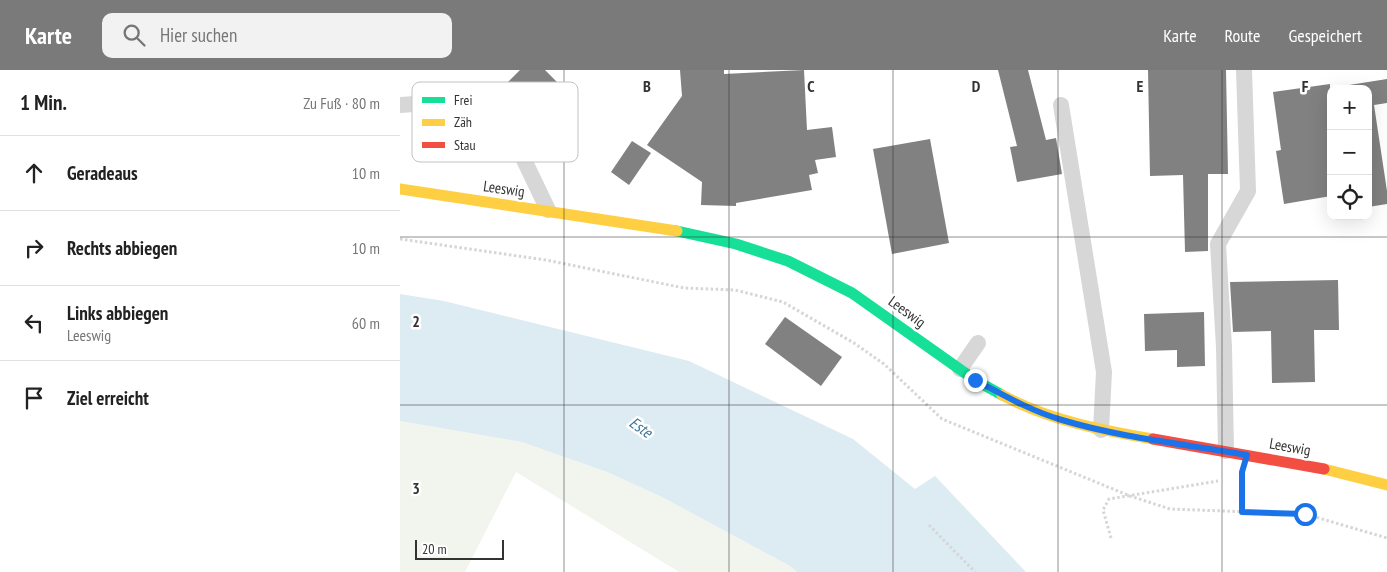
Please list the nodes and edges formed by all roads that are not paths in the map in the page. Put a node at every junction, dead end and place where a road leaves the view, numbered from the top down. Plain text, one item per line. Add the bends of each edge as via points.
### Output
1 (1244, 70) edge
2 (1062, 105) dead end
3 (525, 162) edge
4 (400, 189) edge
5 (548, 210) junction
6 (978, 343) dead end
7 (960, 369) junction
8 (1101, 430) junction
9 (1226, 451) junction
10 (1387, 485) edge

1 - 9 lane via 1248,191 1218,244
2 - 8 lane via 1104,372
3 - 5 lane
4 - 5 street, Leeswig
5 - 7 street, Leeswig via 678,231 736,244 788,261 852,292
6 - 7 lane
7 - 8 street, Leeswig via 1021,405
8 - 9 street, Leeswig
9 - 10 street, Leeswig via 1308,465

